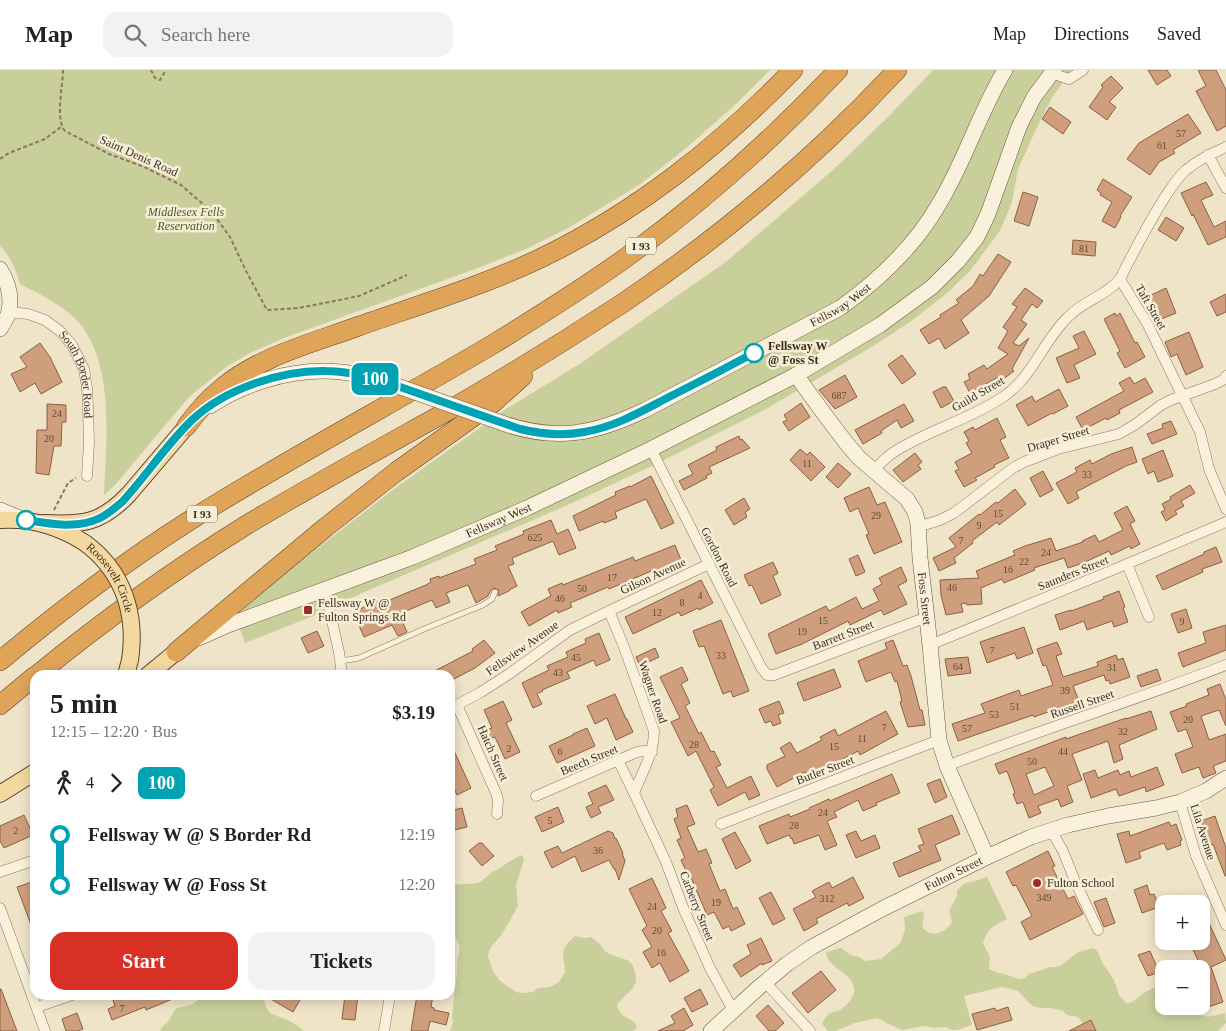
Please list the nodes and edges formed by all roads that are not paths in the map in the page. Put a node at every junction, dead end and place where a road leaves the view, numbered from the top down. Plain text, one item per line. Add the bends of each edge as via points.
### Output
1 (793, 70) edge
2 (838, 70) edge
3 (897, 70) edge
4 (1005, 70) edge
5 (1083, 70) edge
6 (1052, 71) edge
7 (1226, 147) edge
8 (1208, 155) junction
9 (1226, 188) edge
10 (0, 269) edge
11 (1120, 279) junction
12 (9, 312) junction
13 (0, 329) edge
14 (562, 342) junction
15 (796, 376) junction
16 (1226, 376) edge
17 (1182, 395) junction
18 (186, 427) junction
19 (651, 449) junction
20 (874, 470) junction
21 (87, 476) road end
22 (1226, 509) edge
23 (0, 510) edge
24 (0, 520) edge
25 (26, 520) junction
26 (1226, 522) edge
27 (43, 524) junction
28 (918, 526) junction
29 (709, 564) junction
30 (1127, 564) junction
31 (325, 590) junction
32 (495, 592) dead end
33 (609, 611) junction
34 (927, 616) junction
35 (1149, 617) dead end
36 (930, 644) junction
37 (176, 652) junction
38 (0, 661) edge
39 (341, 661) junction
40 (1226, 665) edge
41 (128, 667) edge
42 (44, 670) edge
43 (154, 670) edge
44 (342, 670) edge
45 (767, 674) joint
46 (30, 681) edge
47 (0, 705) edge
48 (455, 705) edge
49 (455, 708) edge
50 (939, 740) junction
51 (652, 752) junction
52 (618, 760) junction
53 (947, 766) junction
54 (30, 774) edge
55 (30, 774) edge
56 (1226, 778) edge
57 (0, 788) edge
58 (634, 793) junction
59 (0, 794) edge
60 (536, 796) dead end
61 (1180, 802) junction
62 (497, 814) dead end
63 (721, 824) dead end
64 (1051, 830) junction
65 (987, 857) junction
66 (30, 862) edge
67 (0, 872) edge
68 (0, 908) edge
69 (1226, 925) edge
70 (1098, 930) dead end
71 (765, 982) junction
72 (30, 988) edge
73 (34, 1000) edge
74 (57, 1000) edge
75 (389, 1000) edge
76 (37, 1007) junction
77 (733, 1010) junction
78 (45, 1031) edge
79 (384, 1031) edge
80 (711, 1031) edge
81 (810, 1031) edge

1 - 18 highway via 684,170 614,218 520,267 259,364 222,388
2 - 38 highway, I 93 via 736,169 670,225 600,276 490,346 188,522 115,571
3 - 14 highway, I 93 via 828,139 735,220 659,278
4 - 18 main road, Fellsway West, bridge via 930,219 886,271 840,308 626,419 584,432 530,432 386,382 326,371 282,376 249,386 210,406
5 - 6 street via 1068,79
6 - 15 main road, Fellsway West via 1018,126 988,214 966,253 932,287 907,306
7 - 8 street, Taft Street
8 - 9 street
8 - 11 street, Taft Street via 1185,171 1171,188
10 - 12 main road via 10,295
11 - 17 street, Taft Street via 1148,325
11 - 20 street, Guild Street via 1112,288 1066,318 1024,377 1003,397 892,453
12 - 13 main road
12 - 21 street, South Border Road via 45,320 72,345 84,369 88,407
14 - 37 highway via 494,402 380,485
14 - 42 highway, I 93 via 206,551 136,598
15 - 19 main road, Fellsway West
15 - 20 main road, Foss Street via 847,444
16 - 17 street, Draper Street via 1215,384
17 - 22 street, Taft Street via 1200,432 1209,469
17 - 28 street, Draper Street via 1161,405 1119,434 1058,449 1024,462 954,513
18 - 27 main road, Fellsway West via 122,502 107,514 78,523
19 - 29 street, Gordon Road
19 - 31 main road, Fellsway West via 527,508 413,557
20 - 28 main road, Foss Street via 910,502 917,515
23 - 25 main road
24 - 25 main road, Roosevelt Circle
25 - 27 main road, Roosevelt Circle
26 - 30 street, Saunders Street
27 - 41 main road, Roosevelt Circle, bridge via 85,543 117,579 126,598 132,625
28 - 34 main road, Foss Street
29 - 33 street, Gilson Avenue
29 - 45 street, Gordon Road
30 - 35 street
30 - 36 street, Saunders Street
31 - 37 main road, Fellsway West via 205,635
31 - 39 street
32 - 39 lane via 484,605 359,658
33 - 48 street, Fellsview Avenue via 570,630 509,674
33 - 51 street, Wagner Road via 654,731
34 - 36 main road, Foss Street
34 - 45 street, Barrett Street
36 - 50 main road, Foss Street
37 - 43 main road, Fellsway West
39 - 44 street
40 - 53 street, Russell Street
46 - 47 highway, I 93
49 - 62 street, Hatch Street via 496,792
50 - 53 main road, Foss Street
50 - 63 street, Butler Street
51 - 52 street, Beech Street via 637,752
51 - 58 street, Wagner Road
52 - 58 street
52 - 60 street, Beech Street
53 - 65 main road, Foss Street
54 - 57 main road
55 - 59 main road
56 - 61 main road, Fulton Street
58 - 77 street, Carberry Street via 710,968
61 - 64 main road, Fulton Street
61 - 69 street, Lila Avenue via 1196,856
64 - 65 main road, Fulton Street
64 - 70 street
65 - 71 main road, Fulton Street via 812,947
66 - 67 street
68 - 72 street
71 - 77 main road, Fulton Street
71 - 81 street
73 - 76 street
74 - 76 street
75 - 79 street
76 - 78 street
77 - 80 main road, Fulton Street

